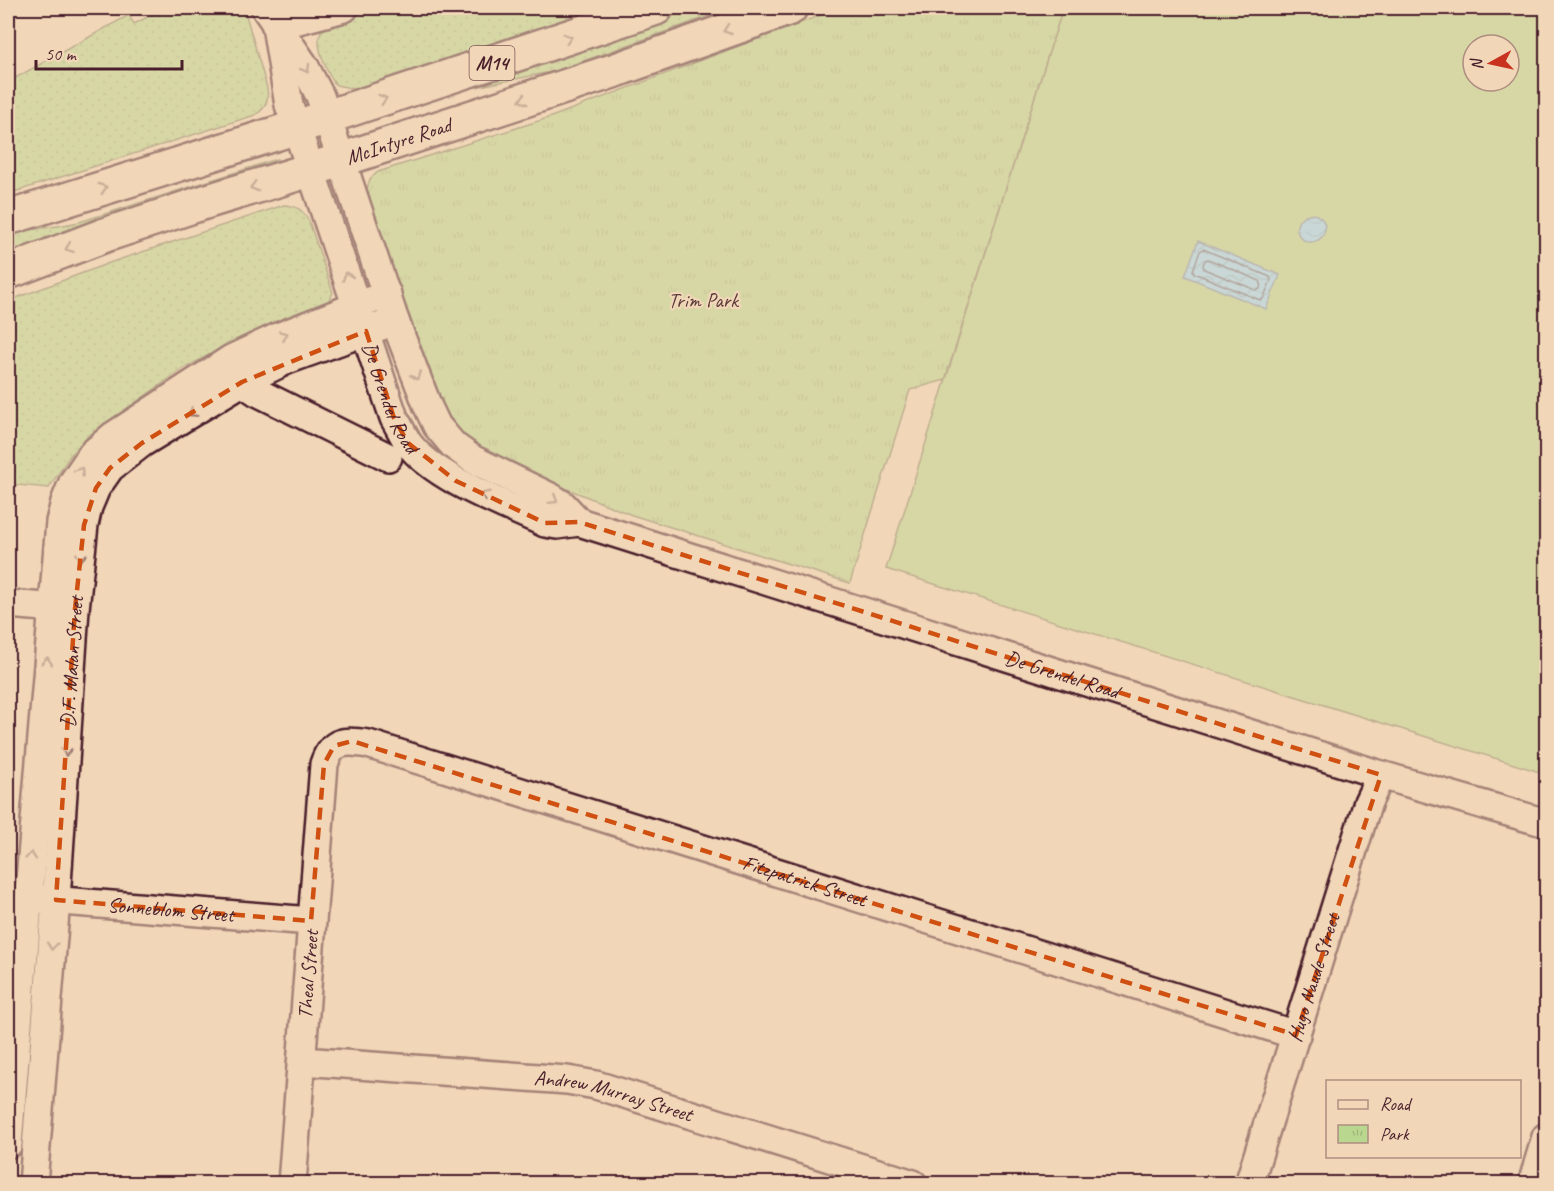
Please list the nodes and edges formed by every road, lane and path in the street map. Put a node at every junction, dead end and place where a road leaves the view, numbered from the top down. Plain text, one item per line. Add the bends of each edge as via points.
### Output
1 (344, 8) edge
2 (656, 8) edge
3 (790, 8) edge
4 (271, 17) edge
5 (327, 117) junction
6 (297, 127) junction
7 (342, 159) junction
8 (310, 170) junction
9 (8, 218) edge
10 (8, 272) edge
11 (387, 294) junction
12 (357, 304) junction
13 (395, 321) junction
14 (366, 332) junction
15 (237, 371) junction
16 (388, 457) dead end
17 (579, 522) junction
18 (8, 604) edge
19 (64, 608) junction
20 (324, 764) joint
21 (1381, 775) junction
22 (1546, 824) edge
23 (28, 899) junction
24 (56, 900) junction
25 (311, 921) junction
26 (1296, 1035) junction
27 (302, 1061) junction
28 (1546, 1137) edge
29 (8, 1144) edge
30 (33, 1184) edge
31 (292, 1184) edge
32 (913, 1184) edge
33 (1249, 1184) edge
34 (1532, 1184) edge

1 - 4 street
5 -> 2 main road, M14
3 -> 7 main road, McIntyre Road / M14 via 613,71
4 -> 5 street, De Grendel Road via 304,65
4 - 6 street, De Grendel Road
5 - 6 main road, M14
5 - 7 street, De Grendel Road
6 - 8 street, De Grendel Road
9 -> 6 main road, M14
7 - 8 main road, McIntyre Road / M14
7 - 11 street, De Grendel Road
8 -> 10 main road, McIntyre Road / M14 via 115,232
12 -> 8 street, De Grendel Road
11 - 12 street, D.F. Malan Street
11 - 13 street, De Grendel Road
12 - 14 street, De Grendel Road
15 -> 12 street, D.F. Malan Street
13 - 14 street, D.F. Malan Street
13 -> 17 street, De Grendel Road via 428,407 437,426 454,446 552,498
14 - 15 street, D.F. Malan Street via 287,360
17 -> 14 street, De Grendel Road via 545,523 456,481 426,461 408,443 394,418
15 - 16 street, De Grendel Road
15 - 19 street, D.F. Malan Street via 110,468 88,507
17 - 21 street, De Grendel Road
18 - 19 street
23 -> 19 street, D.F. Malan Street
19 -> 24 street, D.F. Malan Street
20 - 25 street, Theal Street
20 - 26 street, Fitzpatrick Street via 334,746 352,741 368,744
21 - 22 street, De Grendel Road
21 - 26 street, Hugo Naude Street via 1368,802
23 - 24 street, Sonneblom Street
23 - 29 street, D.F. Malan Street
24 - 25 street, Sonneblom Street
24 -> 30 street, D.F. Malan Street
25 - 27 street, Theal Street
26 - 33 street, Hugo Naude Street
27 - 31 street, Theal Street
27 - 32 street, Andrew Murray Street via 596,1085
28 - 34 street

